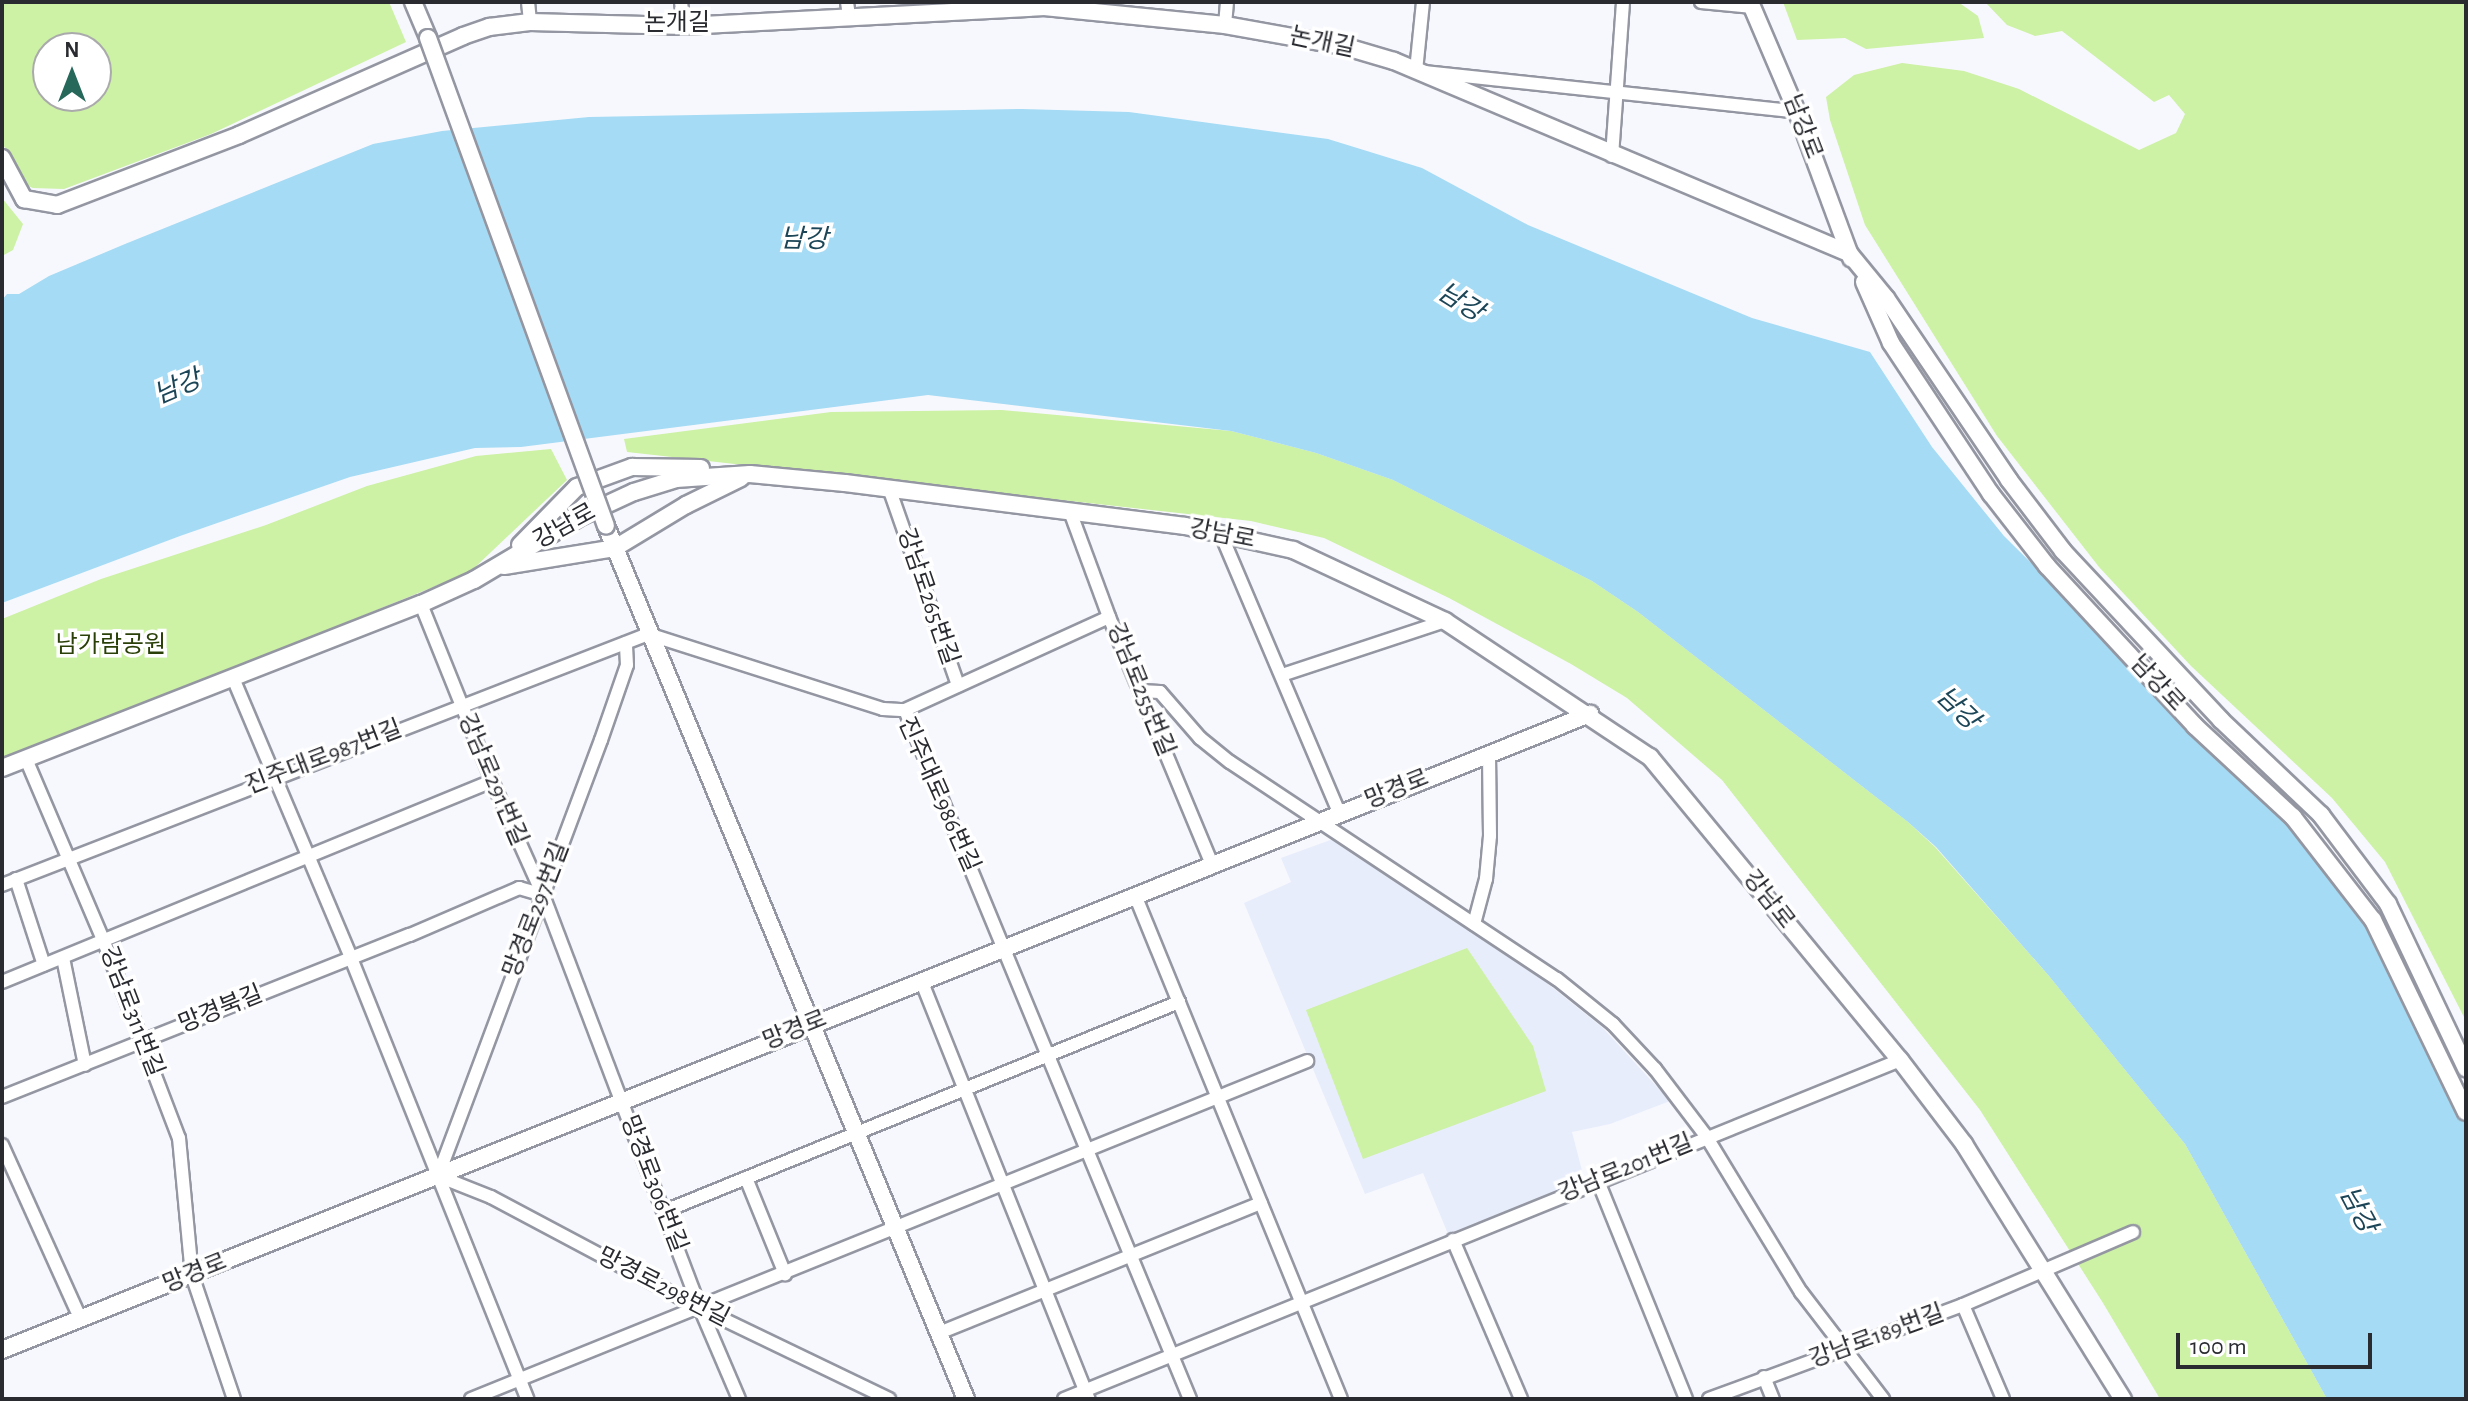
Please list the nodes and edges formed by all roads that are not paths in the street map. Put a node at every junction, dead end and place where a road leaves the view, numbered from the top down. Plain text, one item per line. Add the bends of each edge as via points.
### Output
1 (413, 2) edge
2 (528, 2) edge
3 (681, 2) edge
4 (1227, 2) edge
5 (1423, 2) edge
6 (1623, 2) edge
7 (1701, 2) edge
8 (1751, 5) edge
9 (848, 10) edge
10 (530, 22) junction
11 (1225, 25) junction
12 (684, 26) junction
13 (1416, 71) junction
14 (1618, 94) junction
15 (1797, 112) junction
16 (1612, 156) junction
17 (2, 158) edge
18 (1849, 253) junction
19 (750, 474) junction
20 (889, 488) junction
21 (1071, 514) junction
22 (1220, 532) junction
23 (615, 548) junction
24 (497, 567) junction
25 (421, 604) junction
26 (1109, 617) junction
27 (1445, 621) junction
28 (648, 634) junction
29 (626, 643) junction
30 (1282, 675) junction
31 (233, 678) junction
32 (958, 685) junction
33 (1140, 691) junction
34 (460, 704) junction
35 (905, 710) junction
36 (1590, 714) junction
37 (1489, 754) junction
38 (26, 759) junction
39 (2, 768) edge
40 (274, 778) junction
41 (492, 781) junction
42 (1339, 813) junction
43 (1321, 821) junction
44 (307, 856) junction
45 (67, 857) junction
46 (1212, 864) junction
47 (16, 879) junction
48 (2, 885) edge
49 (543, 895) junction
50 (1135, 895) junction
51 (1474, 924) junction
52 (104, 942) junction
53 (1005, 947) junction
54 (63, 958) junction
55 (351, 958) junction
56 (44, 965) junction
57 (921, 980) junction
58 (2, 982) edge
59 (1179, 1002) junction
60 (812, 1023) junction
61 (143, 1042) junction
62 (1046, 1054) junction
63 (1900, 1060) junction
64 (1307, 1061) dead end
65 (85, 1065) junction
66 (2466, 1068) edge
67 (962, 1089) junction
68 (2, 1097) edge
69 (1218, 1098) junction
70 (621, 1103) junction
71 (2466, 1112) edge
72 (858, 1132) junction
73 (1706, 1136) junction
74 (2, 1145) edge
75 (1088, 1150) junction
76 (438, 1176) junction
77 (746, 1178) junction
78 (1598, 1181) junction
79 (1001, 1186) junction
80 (1261, 1203) junction
81 (665, 1211) junction
82 (896, 1229) junction
83 (2133, 1232) dead end
84 (1453, 1240) junction
85 (1131, 1255) junction
86 (2044, 1270) junction
87 (785, 1274) junction
88 (192, 1275) junction
89 (1044, 1291) junction
90 (1301, 1302) junction
91 (1963, 1305) junction
92 (700, 1308) junction
93 (81, 1320) junction
94 (939, 1333) junction
95 (2, 1350) edge
96 (1844, 1350) junction
97 (1172, 1355) junction
98 (1764, 1377) junction
99 (519, 1379) junction
100 (1087, 1395) edge
101 (234, 1399) edge
102 (471, 1399) edge
103 (527, 1399) edge
104 (739, 1399) edge
105 (889, 1399) edge
106 (966, 1399) edge
107 (1064, 1399) edge
108 (1190, 1399) edge
109 (1341, 1399) edge
110 (1521, 1399) edge
111 (1686, 1399) edge
112 (1709, 1399) edge
113 (1773, 1399) edge
114 (1883, 1399) edge
115 (2003, 1399) edge
116 (2123, 1399) edge

1 - 23 street, bridge
2 - 10 street
3 - 12 street
4 - 11 street
5 - 13 street
6 - 14 street
7 - 8 street
8 - 15 street, 남강로
9 - 11 street, 논개길 via 1044,7
9 - 12 street, 논개길
10 - 12 street, 논개길
10 - 17 street, 논개길 via 463,36 239,135 57,205 24,199
11 - 13 street, 논개길 via 1343,46
13 - 14 street
13 - 16 street, 논개길
14 - 15 street
14 - 16 street
15 - 18 street, 남강로
16 - 18 street, 논개길
18 - 66 street, 남강로 via 2063,551 2221,720 2321,815 2388,904
18 - 71 street, 남강로 via 1891,343 1991,494 2047,566 2195,726 2293,817 2373,920
19 - 20 street, 강남로
19 - 23 street
19 - 24 street, 강남로 via 676,479 634,492
19 - 24 street via 730,468 632,467 577,487
20 - 21 street, 강남로
20 - 32 street, 강남로265번길
21 - 22 street, 강남로
21 - 26 street, 강남로255번길
22 - 27 street, 강남로 via 1293,550
22 - 30 street
23 - 24 street
23 - 28 street
24 - 25 street, 강남로
25 - 31 street, 강남로
25 - 34 street, 강남로291번길
26 - 32 street, 강남로265번길
26 - 33 street, 강남로255번길
27 - 30 street
27 - 36 street, 강남로
28 - 29 street, 진주대로987번길
28 - 35 street, 진주대로986번길 via 883,709
28 - 60 street
29 - 34 street, 진주대로987번길
29 - 49 street, 망경로297번길 via 627,665
30 - 42 street
31 - 38 street, 강남로
31 - 40 street
32 - 35 street
33 - 43 street via 1160,692 1200,738
33 - 46 street, 강남로255번길
34 - 40 street, 진주대로987번길
34 - 41 street, 강남로291번길
35 - 53 street, 진주대로986번길
36 - 37 street, 망경로
36 - 63 street, 강남로 via 1650,757 1668,777
37 - 42 street, 망경로
37 - 51 street via 1490,836
38 - 39 street, 강남로
38 - 45 street, 강남로311번길
40 - 44 street
40 - 45 street, 진주대로987번길
41 - 44 street
41 - 49 street, 강남로291번길
42 - 43 street, 망경로
43 - 46 street, 망경로
43 - 51 street
44 - 52 street
44 - 55 street
45 - 47 street, 진주대로987번길
45 - 52 street, 강남로311번길
46 - 50 street, 망경로
47 - 48 street, 진주대로987번길
47 - 56 street
49 - 55 street via 519,888
49 - 70 street, 강남로291번길
49 - 76 street, 망경로297번길
50 - 53 street, 망경로
50 - 59 street
51 - 73 street via 1613,1024
52 - 54 street
52 - 61 street, 강남로311번길
53 - 57 street, 망경로
53 - 62 street, 진주대로986번길
54 - 56 street
54 - 65 street
55 - 61 street, 망경북길
55 - 76 street
56 - 58 street
57 - 60 street, 망경로
57 - 67 street
59 - 62 street
59 - 69 street
60 - 70 street, 망경로
60 - 72 street
61 - 65 street, 망경북길
61 - 88 street, 강남로311번길 via 179,1138
62 - 67 street
62 - 75 street, 진주대로986번길
63 - 73 street, 강남로201번길
63 - 86 street, 강남로 via 1964,1144
64 - 69 street
65 - 68 street, 망경북길
67 - 72 street
67 - 79 street
69 - 75 street
69 - 80 street
70 - 76 street, 망경로
70 - 81 street, 망경로306번길
72 - 77 street
72 - 82 street
73 - 78 street, 강남로201번길
73 - 96 street via 1801,1292
74 - 93 street
75 - 79 street
75 - 85 street, 진주대로986번길
76 - 88 street, 망경로
76 - 92 street, 망경로298번길 via 491,1197
76 - 99 street
77 - 81 street
77 - 87 street
78 - 84 street, 강남로201번길
78 - 111 street
79 - 82 street
79 - 89 street
80 - 85 street
80 - 90 street
81 - 92 street, 망경로306번길
82 - 87 street
82 - 94 street
83 - 86 street, 강남로189번길
84 - 90 street, 강남로201번길
84 - 110 street
85 - 89 street
85 - 97 street, 진주대로986번길
86 - 91 street, 강남로189번길
86 - 116 street, 강남로
87 - 92 street
88 - 93 street, 망경로
88 - 101 street, 강남로311번길
89 - 94 street
89 - 100 street
90 - 97 street, 강남로201번길
90 - 109 street
91 - 96 street, 강남로189번길
91 - 115 street
92 - 99 street
92 - 104 street, 망경로306번길
92 - 105 street, 망경로298번길
93 - 95 street, 망경로
94 - 106 street
96 - 98 street, 강남로189번길
96 - 114 street
97 - 100 street, 강남로201번길
97 - 108 street, 진주대로986번길
98 - 112 street, 강남로189번길
98 - 113 street
99 - 102 street
99 - 103 street
100 - 107 street, 강남로201번길

